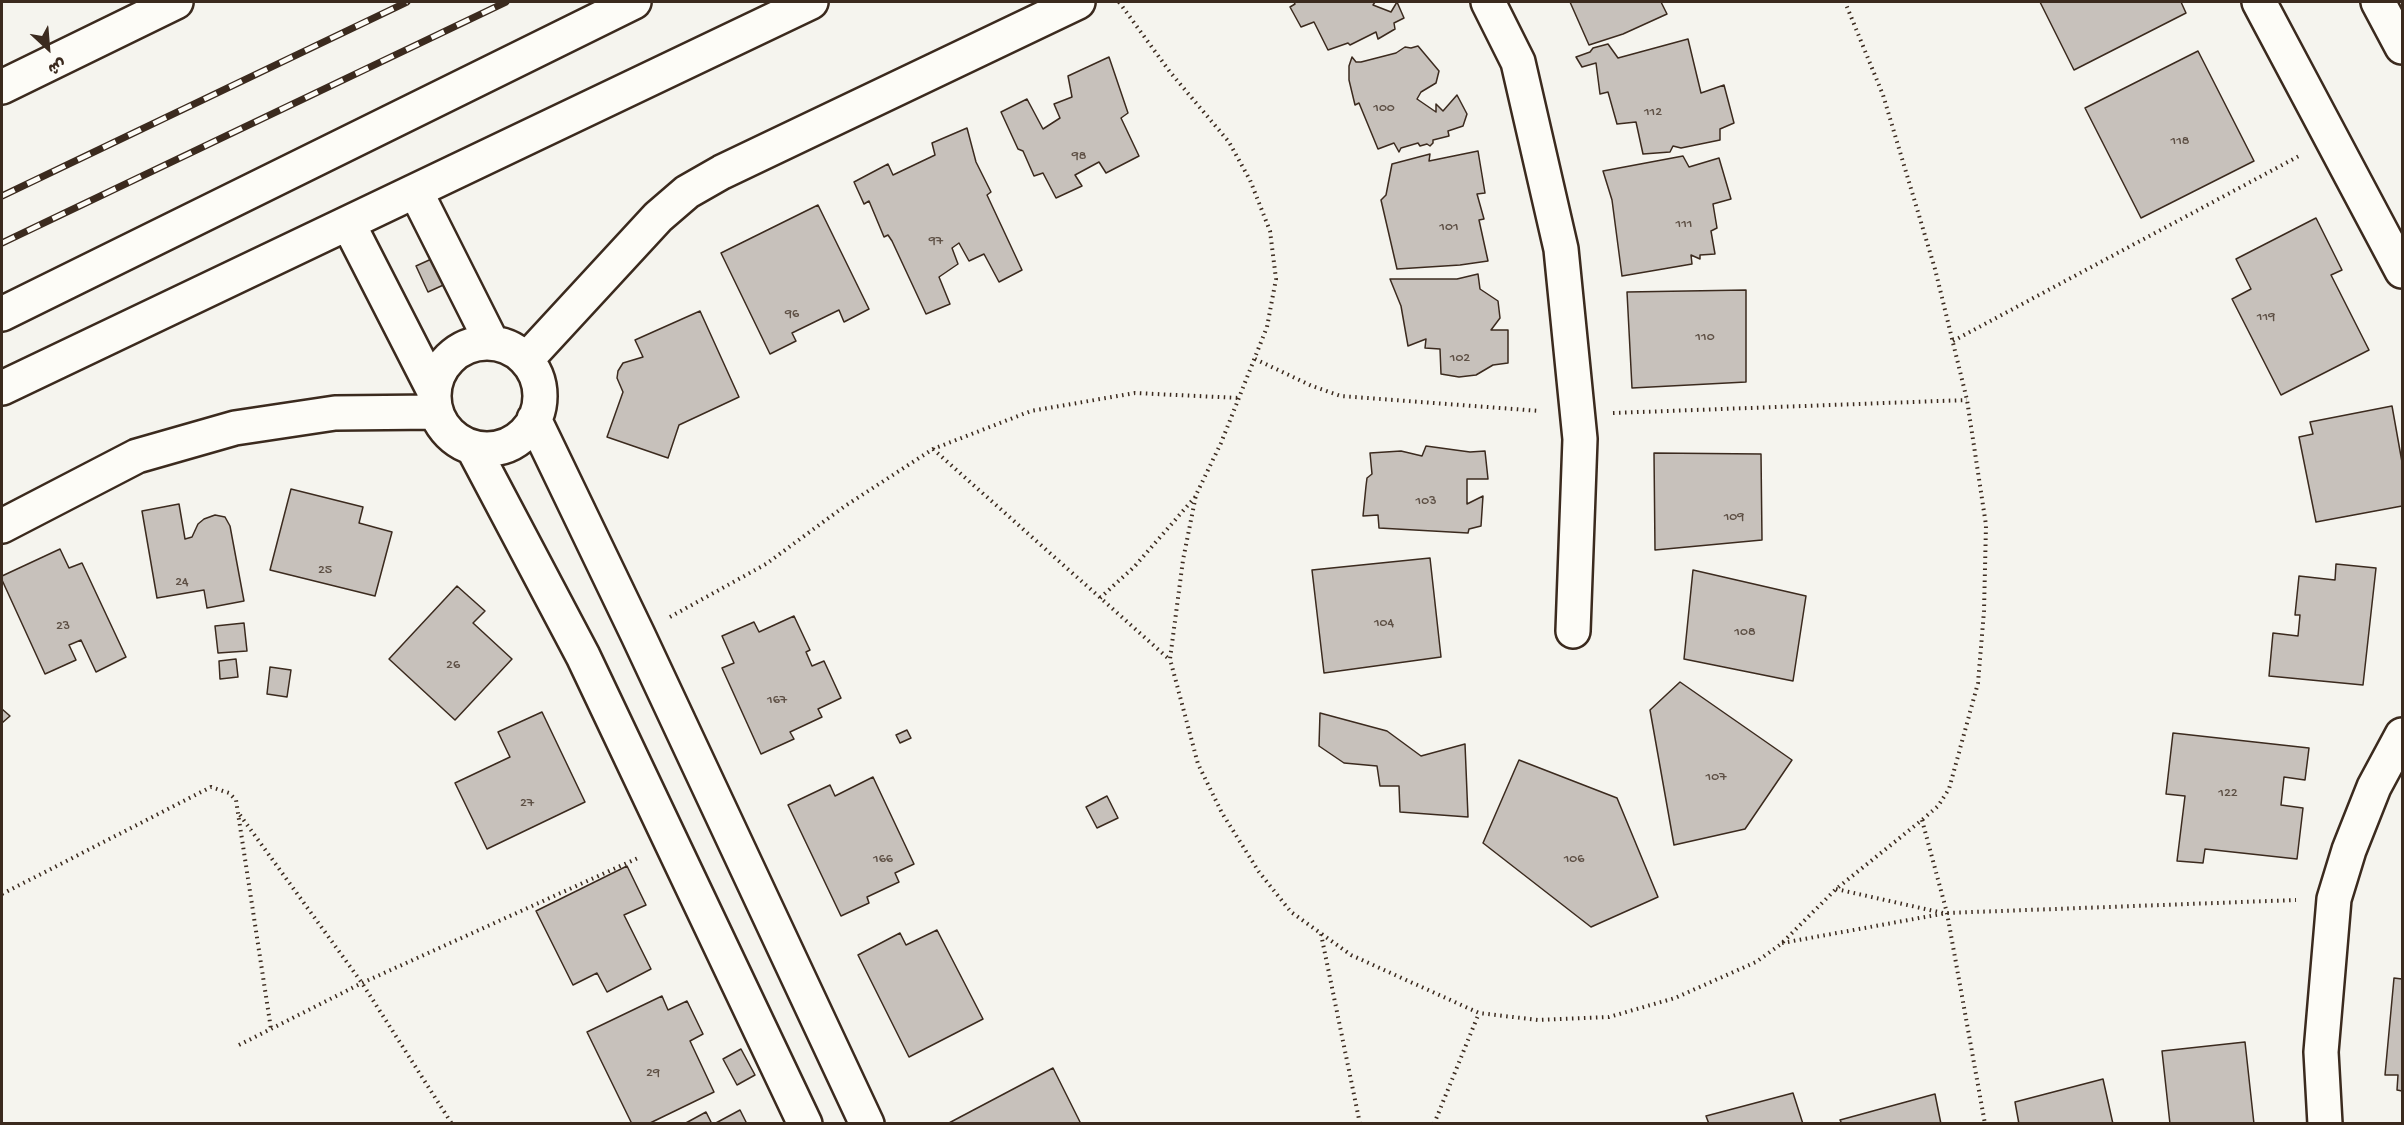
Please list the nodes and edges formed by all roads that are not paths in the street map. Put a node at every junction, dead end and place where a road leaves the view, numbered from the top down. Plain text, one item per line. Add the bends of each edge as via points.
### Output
1 (176, 2) edge
2 (634, 2) edge
3 (811, 2) edge
4 (1078, 2) edge
5 (1488, 2) edge
6 (2259, 2) edge
7 (2378, 2) edge
8 (2403, 47) edge
9 (2, 87) edge
10 (416, 192) junction
11 (348, 223) junction
12 (2403, 271) edge
13 (2, 314) edge
14 (492, 343) junction
15 (526, 360) junction
16 (2, 388) edge
17 (435, 402) junction
18 (534, 419) junction
19 (473, 448) junction
20 (2, 526) edge
21 (1573, 631) dead end
22 (2403, 735) edge
23 (805, 1124) edge
24 (867, 1124) edge
25 (2325, 1124) edge

1 - 9 street
2 - 13 street
3 - 10 street
4 - 15 street via 687,192 658,217
5 - 21 street via 1518,62 1562,249 1580,439
6 - 12 street
7 - 8 street
10 - 11 street
10 - 14 street
11 - 16 street
11 - 17 street
14 - 15 street via 505,346
14 - 17 street via 465,348 453,355 440,372
15 - 18 street via 534,370 540,395
17 - 19 street via 440,422 454,438
17 - 20 street via 235,428 137,456
18 - 19 street via 524,434 508,445
18 - 24 street
19 - 23 street via 583,656
22 - 25 street via 2374,788 2334,899 2321,1052

